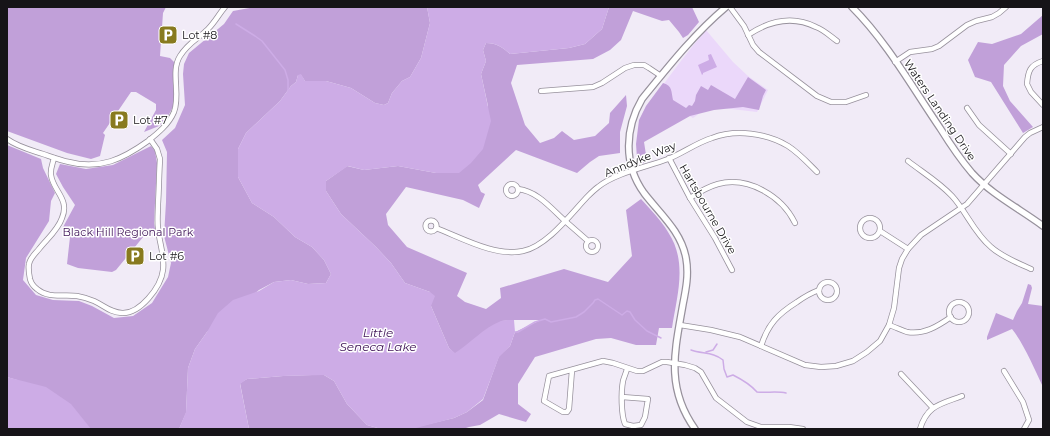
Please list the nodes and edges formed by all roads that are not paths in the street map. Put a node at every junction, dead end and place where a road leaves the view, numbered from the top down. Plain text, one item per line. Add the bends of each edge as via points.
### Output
1 (225, 7) edge
2 (726, 7) edge
3 (730, 7) edge
4 (852, 7) edge
5 (1006, 7) edge
6 (748, 35) junction
7 (837, 41) dead end
8 (1043, 61) edge
9 (895, 62) junction
10 (661, 76) junction
11 (541, 91) dead end
12 (866, 95) dead end
13 (1043, 105) edge
14 (967, 108) dead end
15 (1043, 127) edge
16 (7, 139) edge
17 (150, 139) junction
18 (1011, 154) junction
19 (54, 158) junction
20 (669, 158) junction
21 (908, 161) dead end
22 (632, 171) junction
23 (817, 172) dead end
24 (985, 184) junction
25 (518, 189) dead end
26 (690, 198) junction
27 (961, 208) junction
28 (565, 221) junction
29 (795, 223) dead end
30 (1043, 226) edge
31 (436, 228) dead end
32 (880, 231) junction
33 (588, 241) dead end
34 (908, 249) junction
35 (1031, 269) dead end
36 (732, 270) dead end
37 (819, 290) dead end
38 (951, 317) junction
39 (680, 324) junction
40 (889, 325) junction
41 (761, 346) junction
42 (675, 363) junction
43 (627, 369) junction
44 (572, 370) junction
45 (1004, 371) dead end
46 (901, 374) dead end
47 (962, 396) dead end
48 (622, 397) junction
49 (933, 408) junction
50 (695, 429) edge
51 (803, 429) edge
52 (920, 429) edge
53 (1024, 429) edge

1 - 17 street via 209,29 188,44 179,57 176,69 177,103 174,113
2 - 10 street via 697,34
3 - 6 street
4 - 9 street, Waters Landing Drive via 870,25
5 - 9 street via 992,17 967,25 939,46 910,52
6 - 7 street via 771,23 794,20 816,27
6 - 12 street via 760,52 817,96 831,102 846,102
8 - 13 street via 1029,70 1027,84
9 - 24 street, Waters Landing Drive via 958,155
10 - 11 street via 644,65 634,65 624,68 593,87
10 - 22 street via 642,99 631,124 628,140
14 - 18 street via 979,125
15 - 18 street via 1030,133
16 - 19 street
17 - 19 street via 127,154 103,164 79,164
17 - 19 street via 160,159 158,228 163,270 159,283 150,297 130,312 110,311 83,297 52,296 33,286 28,270 31,259 59,225 64,212 62,198 51,175
18 - 24 street
20 - 22 street, Anndyke Way
20 - 23 street, Anndyke Way via 713,137 732,133 752,134 788,146
20 - 26 street, Hartsbourne Drive
21 - 27 street via 946,190
22 - 28 street, Anndyke Way via 597,187
22 - 39 street via 644,192 669,222 680,240 686,257 686,286
24 - 27 street
24 - 30 street, Waters Landing Drive
25 - 28 street via 535,195
26 - 29 street via 704,189 719,184 749,184 775,198 791,214
26 - 36 street, Hartsbourne Drive
27 - 34 street via 921,235
27 - 35 street via 990,247
28 - 31 street, Anndyke Way via 538,245 524,251 508,253 490,250
28 - 33 street
32 - 32 street via 876,236 866,237 861,230 862,224 867,219 876,220 880,225
32 - 34 street
34 - 40 street via 902,258
37 - 41 street via 784,310 769,326
38 - 38 street via 950,308 953,304 962,302 967,306 969,311 965,320 959,322
38 - 40 street via 922,332 908,332
39 - 41 street via 711,330
39 - 42 street
40 - 41 street via 880,340 867,352 853,361 836,366 805,365
42 - 43 street via 662,362 643,371
42 - 50 street via 680,403
42 - 51 street via 696,368 701,372 716,398 747,422 761,427
43 - 44 street via 603,361
43 - 48 street
44 - 44 street via 549,376 544,401 563,412 569,409
45 - 53 street via 1023,402 1029,420
46 - 49 street
47 - 49 street
48 - 48 street via 625,424 641,425 648,399
49 - 52 street via 925,416

